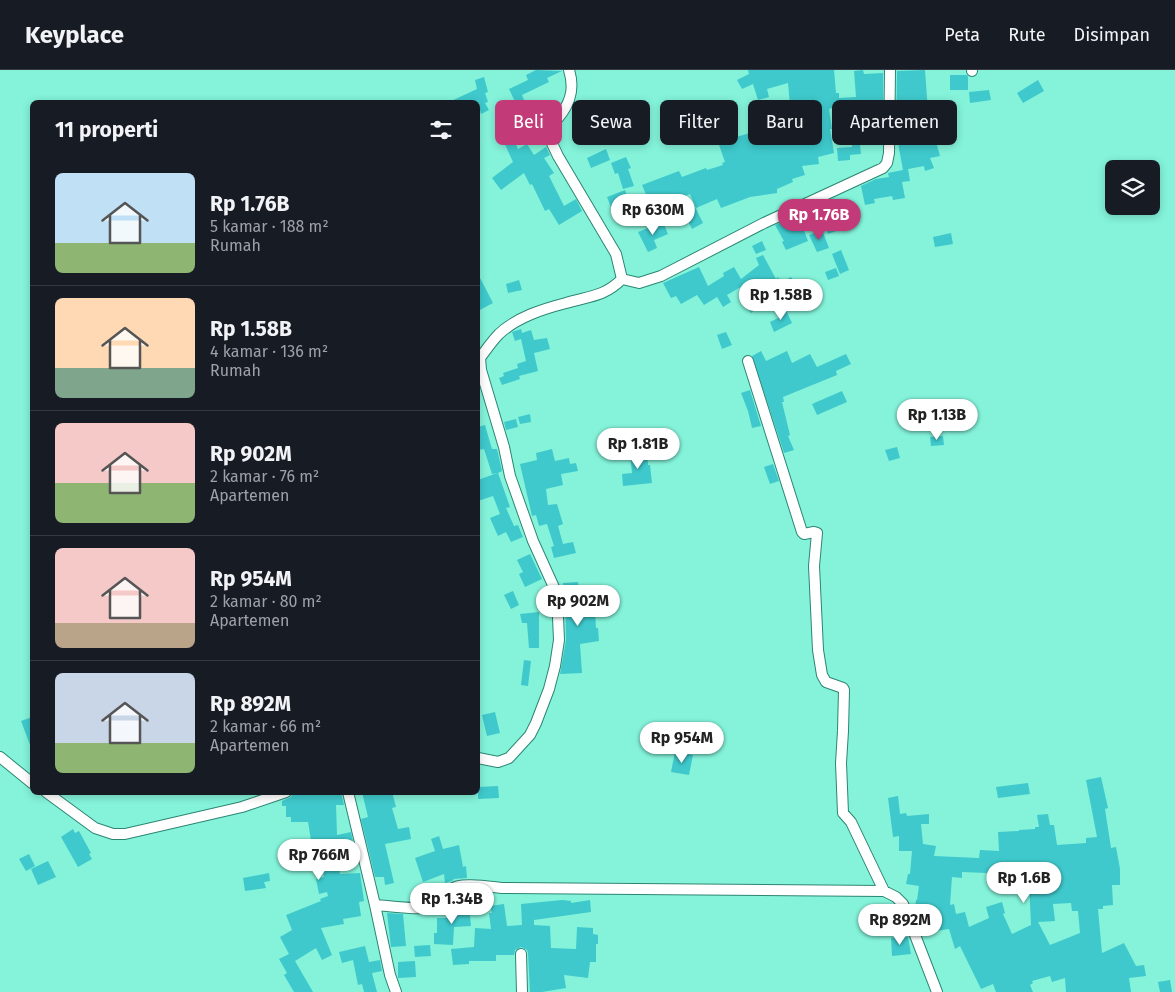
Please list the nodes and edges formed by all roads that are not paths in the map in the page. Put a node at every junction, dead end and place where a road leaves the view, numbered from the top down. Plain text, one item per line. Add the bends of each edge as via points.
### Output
1 (570, 70) edge
2 (890, 70) edge
3 (622, 279) junction
4 (480, 358) edge
5 (748, 361) dead end
6 (480, 370) edge
7 (0, 757) edge
8 (480, 758) edge
9 (30, 781) edge
10 (50, 795) edge
11 (277, 795) edge
12 (349, 795) edge
13 (884, 892) junction
14 (375, 905) junction
15 (521, 954) dead end
16 (396, 992) edge
17 (522, 992) edge
18 (937, 992) edge

1 - 3 street via 572,91 562,113 549,129 549,137 616,254
2 - 3 street via 889,153 883,168 764,222 661,276 639,283
3 - 4 street via 598,296 567,302 517,320 499,334
5 - 13 street via 802,532 816,533 814,566 818,654 826,682 844,690 840,760 843,813 851,822
6 - 8 street via 510,476 533,541 557,594 559,621 555,666 530,735 509,758 498,762
7 - 9 street
10 - 11 street via 95,828 113,834 242,807
12 - 14 street
13 - 14 street via 462,885 455,887 434,906
13 - 18 street via 902,904
14 - 16 street
15 - 17 street

